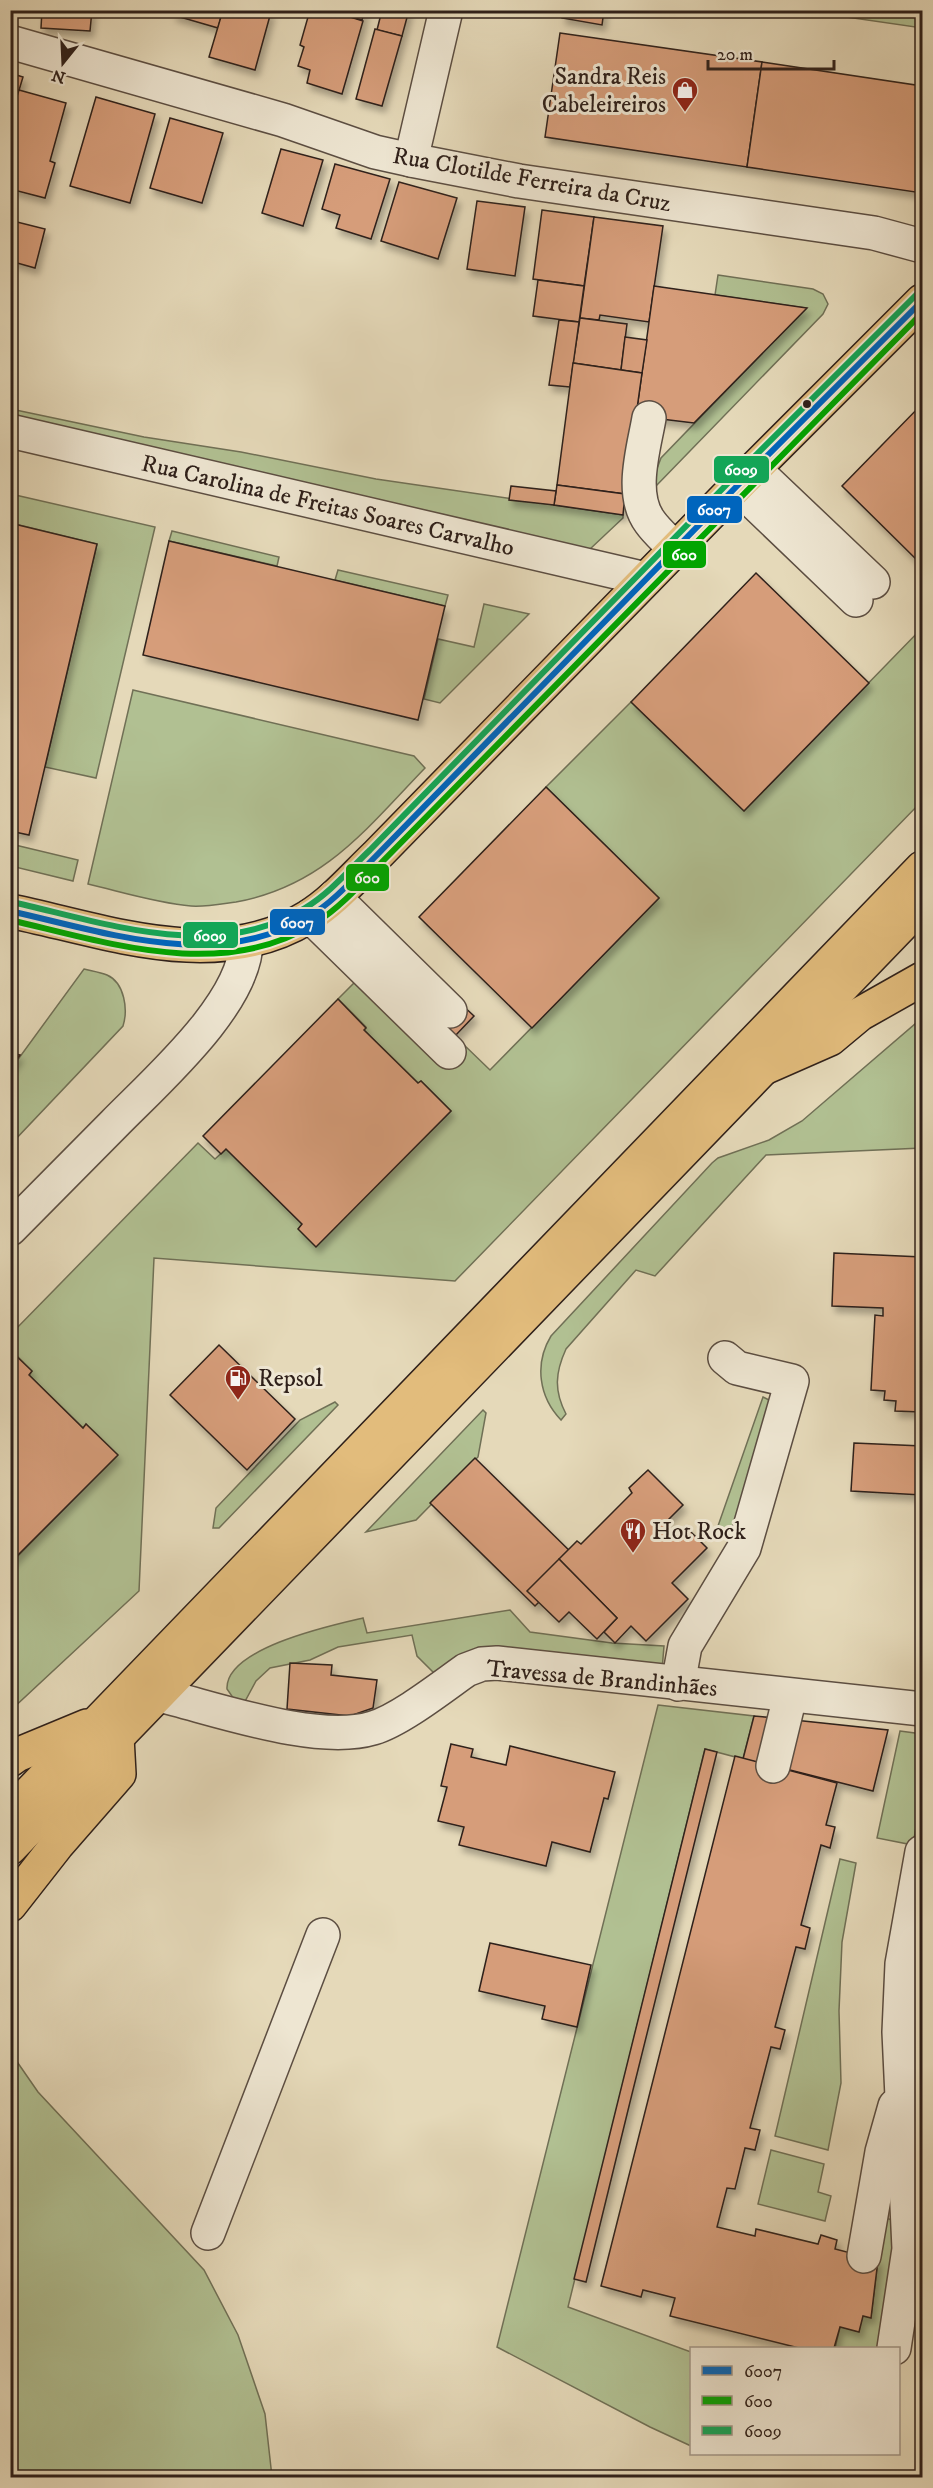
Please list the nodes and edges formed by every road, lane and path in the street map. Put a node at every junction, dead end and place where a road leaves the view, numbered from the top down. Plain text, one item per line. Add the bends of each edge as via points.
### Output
1 (446, 10) edge
2 (10, 42) edge
3 (411, 160) junction
4 (922, 246) edge
5 (922, 301) edge
6 (649, 417) dead end
7 (10, 431) edge
8 (745, 478) junction
9 (675, 549) junction
10 (646, 579) junction
11 (865, 591) dead end
12 (922, 868) edge
13 (922, 904) edge
14 (322, 906) junction
15 (10, 911) edge
16 (246, 942) junction
17 (922, 979) edge
18 (450, 1011) dead end
19 (449, 1052) dead end
20 (764, 1068) junction
21 (10, 1229) edge
22 (725, 1358) dead end
23 (664, 1682) junction
24 (159, 1695) junction
25 (790, 1696) junction
26 (922, 1709) edge
27 (107, 1729) junction
28 (10, 1760) edge
29 (772, 1766) dead end
30 (10, 1813) edge
31 (10, 1848) edge
32 (922, 1852) edge
33 (10, 1905) edge
34 (323, 1935) dead end
35 (902, 2080) junction
36 (208, 2233) dead end
37 (864, 2256) dead end
38 (894, 2347) edge

1 - 3 street
2 - 3 street, Rua Clotilde Ferreira da Cruz
3 - 4 street, Rua Clotilde Ferreira da Cruz via 519,181 874,233
5 - 8 main road
6 - 9 street via 640,496 649,522
7 - 10 street, Rua Carolina de Freitas Soares Carvalho
8 - 9 main road
8 - 11 street
9 - 10 main road
10 - 14 main road
12 - 27 main road
13 - 20 main road
14 - 16 main road via 273,935
14 - 18 street
14 - 19 street
15 - 16 main road via 162,944 202,947
16 - 21 street via 239,975 199,1035
17 - 20 main road via 860,1014 830,1040
20 - 24 main road
22 - 23 street via 736,1368 792,1381 744,1548
23 - 24 street, Travessa de Brandinhães via 482,1664 466,1670 375,1728 350,1733 318,1733
23 - 25 street, Travessa de Brandinhães
24 - 27 main road
25 - 26 street, Travessa de Brandinhães
25 - 29 street
27 - 28 main road
27 - 30 main road
27 - 31 main road
27 - 33 main road via 119,1774
32 - 35 street via 902,1964
34 - 36 street
35 - 37 street via 882,2152
35 - 38 street via 909,2249

